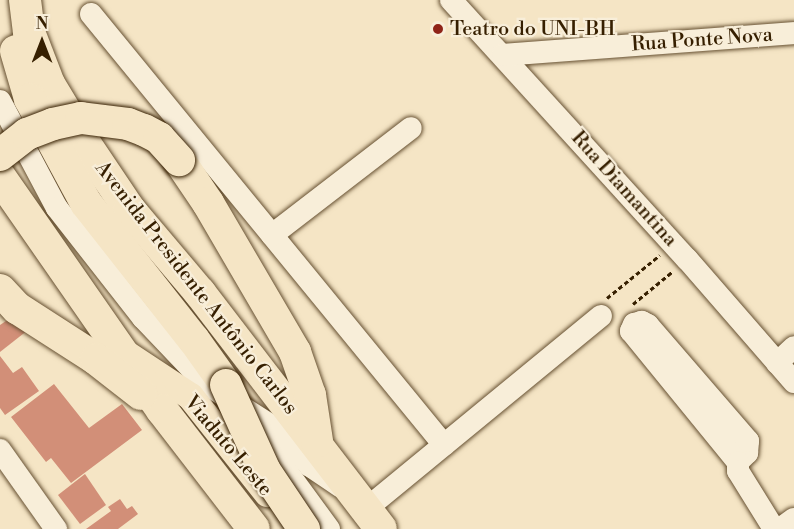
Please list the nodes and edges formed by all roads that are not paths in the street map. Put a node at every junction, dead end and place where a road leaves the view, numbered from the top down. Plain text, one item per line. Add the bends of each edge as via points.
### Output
1 (7, 0) edge
2 (25, 0) edge
3 (452, 0) edge
4 (91, 15) dead end
5 (794, 33) edge
6 (503, 55) junction
7 (15, 100) edge
8 (411, 128) dead end
9 (0, 155) edge
10 (0, 177) edge
11 (272, 236) junction
12 (8, 299) edge
13 (602, 309) road end
14 (794, 347) edge
15 (122, 351) junction
16 (777, 363) junction
17 (794, 382) edge
18 (198, 390) junction
19 (162, 410) junction
20 (318, 444) junction
21 (444, 445) junction
22 (0, 450) edge
23 (738, 462) junction
24 (368, 512) edge
25 (794, 519) edge
26 (56, 529) edge
27 (254, 529) edge
28 (296, 529) edge
29 (304, 529) edge
30 (329, 529) edge
31 (774, 529) edge
32 (780, 529) edge

1 - 7 highway
2 - 20 highway, Avenida Presidente Antônio Carlos via 29,32 49,84 84,142 129,209 200,292
3 - 6 street, Rua Diamantina
4 - 11 street
5 - 6 street, Rua Ponte Nova
6 - 16 street, Rua Diamantina
7 - 18 street via 57,208
7 - 29 highway, bridge via 86,203 226,385 265,471
8 - 11 street
9 - 20 highway, bridge via 27,134 81,118 128,124 159,138 208,203 295,352 310,395
10 - 15 highway
11 - 21 street
12 - 19 highway
13 - 21 street
14 - 16 street
15 - 18 main road, Viaduto Leste
15 - 19 highway
16 - 17 street, Rua Diamantina
18 - 24 street via 278,430 310,466
18 - 28 main road, Viaduto Leste
18 - 30 street via 280,462
19 - 27 highway
20 - 24 highway, Avenida Presidente Antônio Carlos
21 - 24 street
22 - 26 street
23 - 23 street via 747,453 748,441 648,325 634,324 631,331
23 - 31 street via 738,471
25 - 32 street

